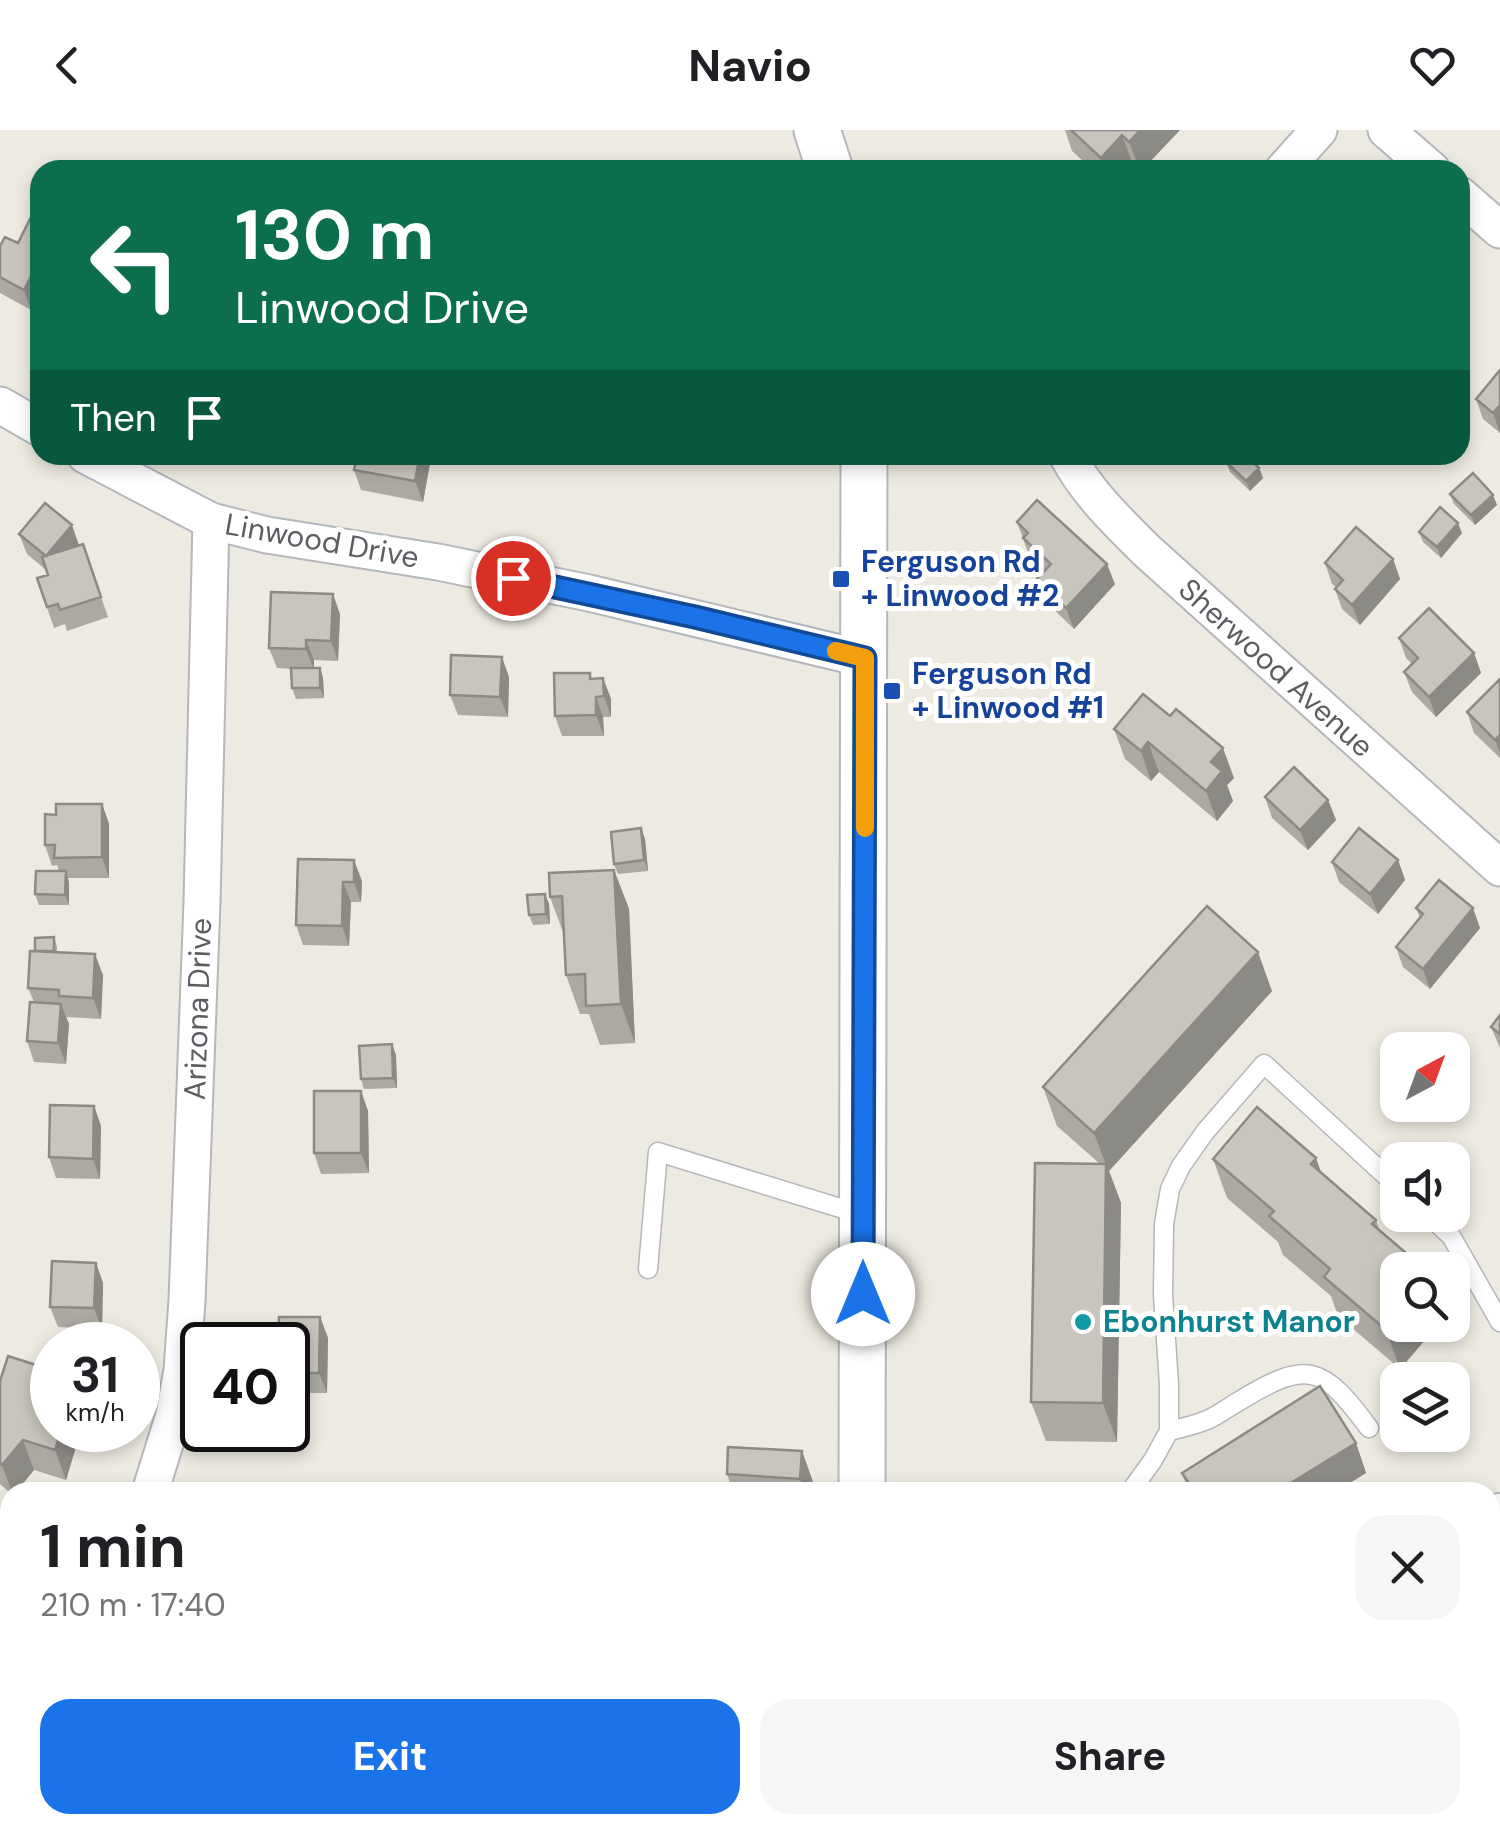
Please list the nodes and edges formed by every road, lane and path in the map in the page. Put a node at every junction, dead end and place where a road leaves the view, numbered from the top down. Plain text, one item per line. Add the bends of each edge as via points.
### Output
1 (817, 130) edge
2 (1320, 130) edge
3 (1386, 130) edge
4 (827, 160) edge
5 (1292, 160) edge
6 (1420, 160) edge
7 (1470, 204) edge
8 (1500, 230) edge
9 (0, 405) edge
10 (30, 422) edge
11 (104, 465) edge
12 (864, 465) edge
13 (1072, 465) edge
14 (211, 521) junction
15 (865, 658) junction
16 (1500, 868) edge
17 (1380, 1170) edge
18 (863, 1216) junction
19 (1447, 1232) edge
20 (648, 1269) dead end
21 (1500, 1322) edge
22 (1369, 1428) dead end
23 (1169, 1431) junction
24 (153, 1482) edge
25 (862, 1482) edge
26 (1138, 1482) edge

1 - 4 street
2 - 5 street
3 - 6 street
7 - 8 street
9 - 10 street
11 - 14 street, Linwood Drive
12 - 15 street
13 - 16 street, Sherwood Avenue via 1147,552
14 - 15 street, Linwood Drive via 551,585
14 - 24 street, Arizona Drive via 186,1318 174,1415
15 - 18 street
17 - 23 lane via 1264,1064 1206,1132 1170,1189 1164,1224
18 - 20 lane via 658,1152
18 - 25 street
19 - 21 lane
22 - 23 lane via 1347,1398 1302,1372 1281,1377 1208,1420
23 - 26 lane

